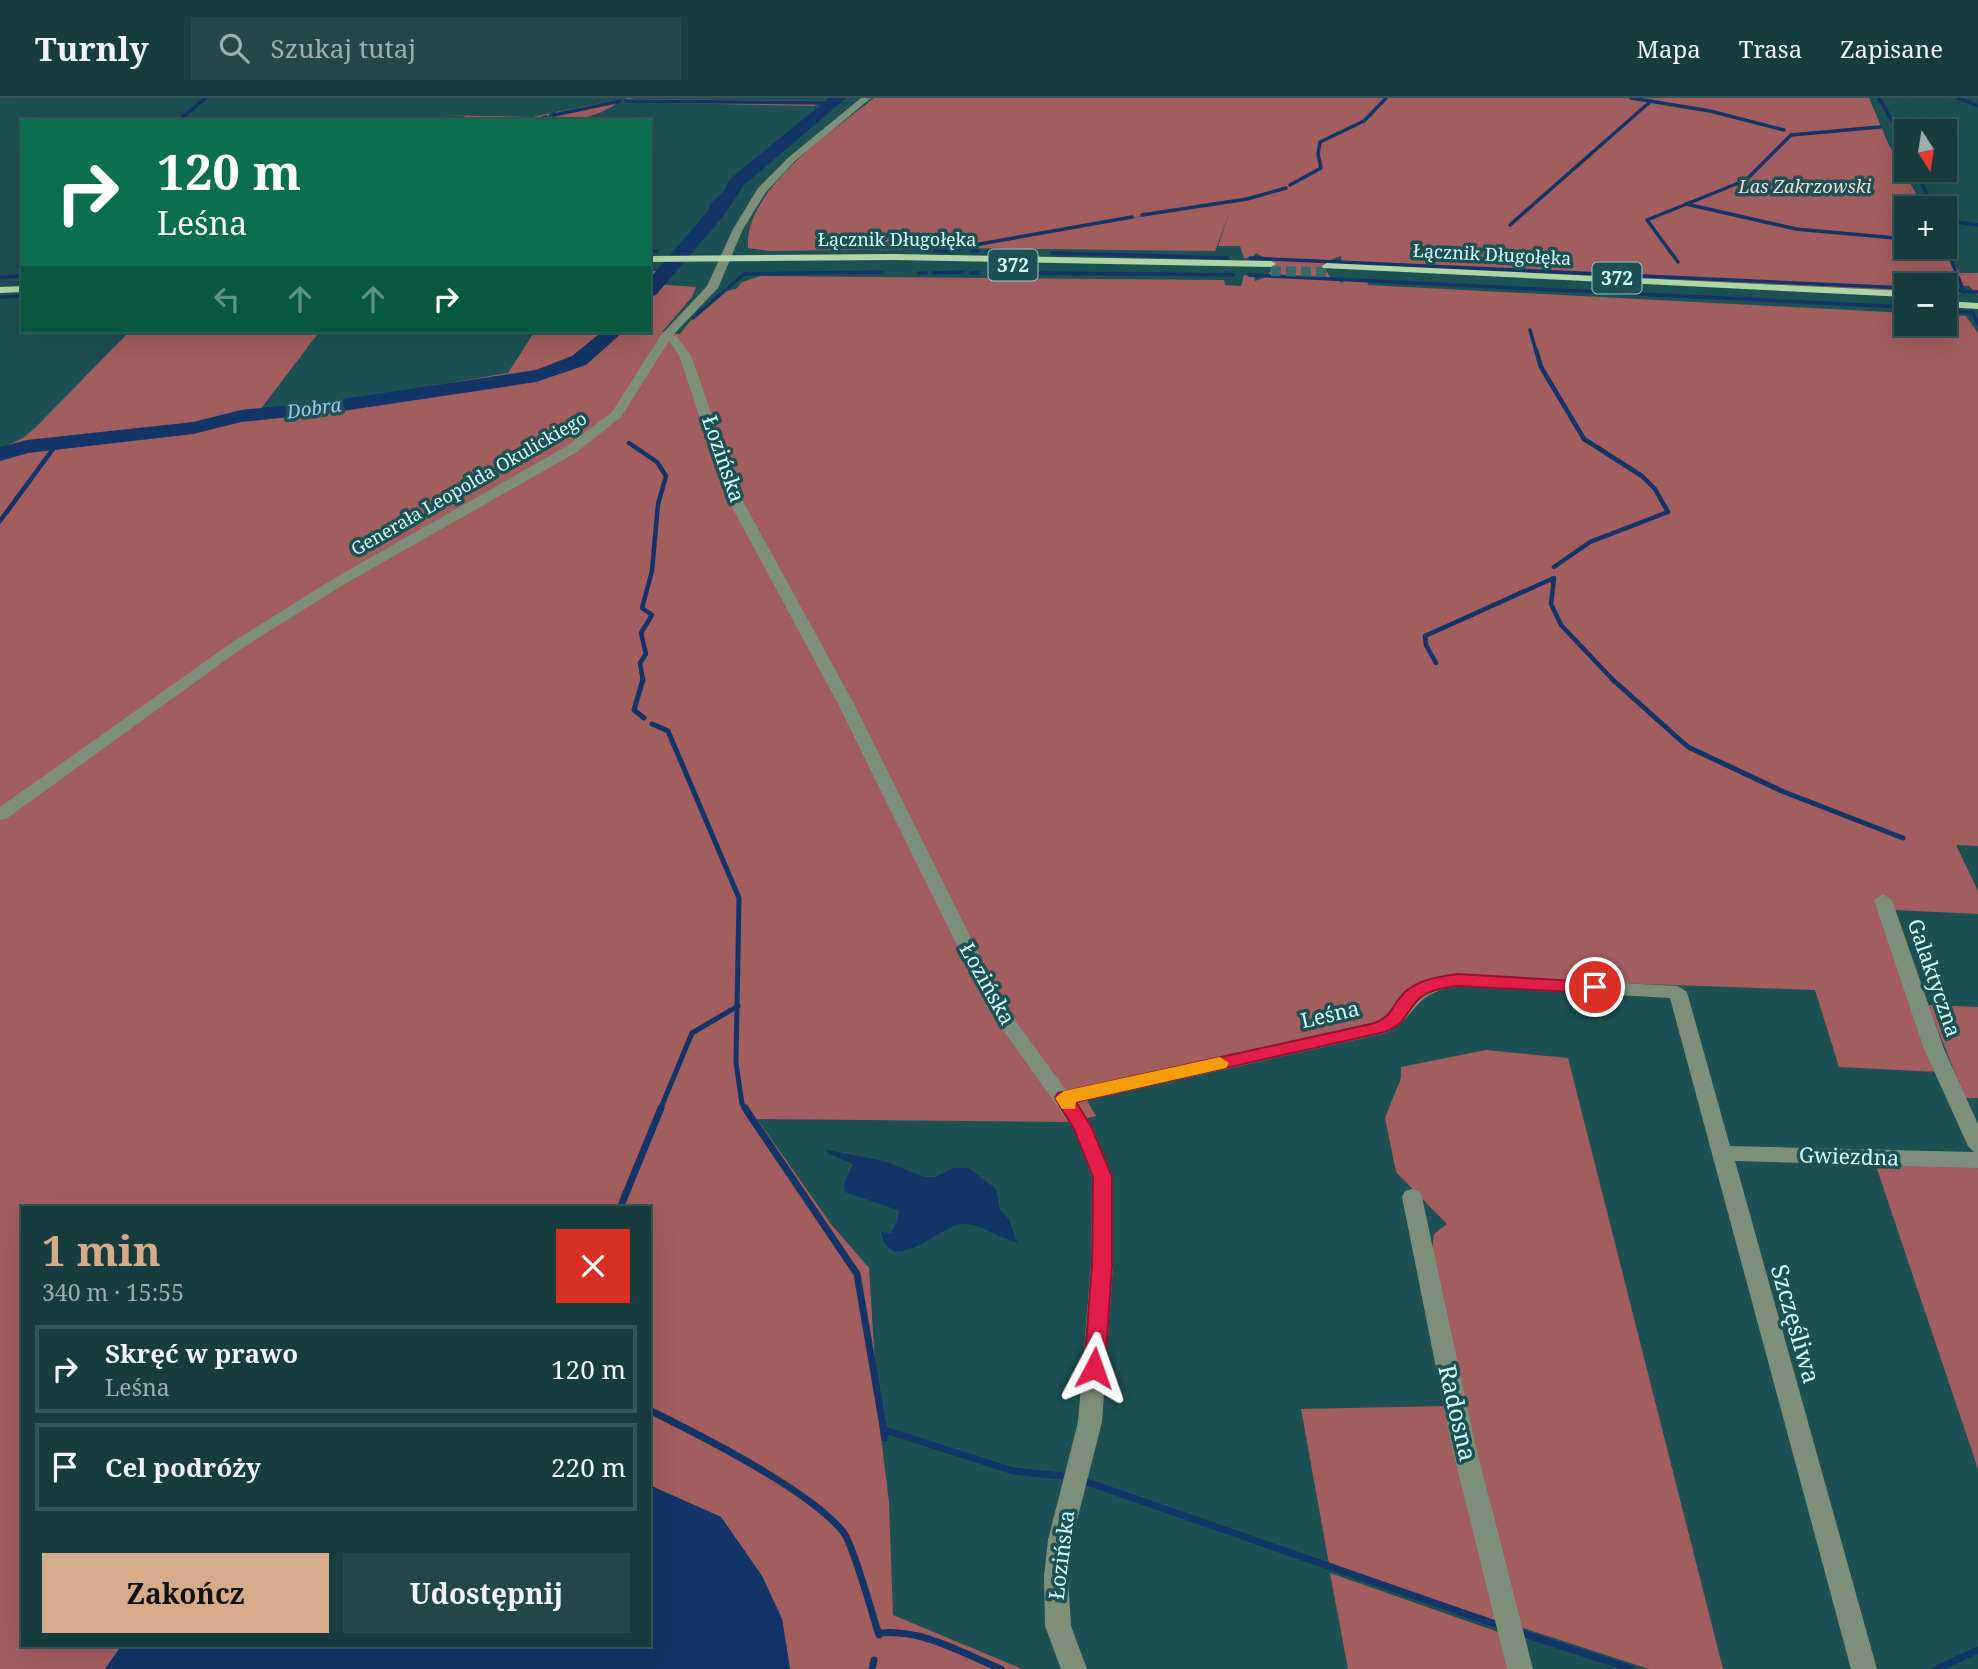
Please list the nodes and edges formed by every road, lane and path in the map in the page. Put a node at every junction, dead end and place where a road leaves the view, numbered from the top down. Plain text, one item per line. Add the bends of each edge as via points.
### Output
1 (867, 98) edge
2 (651, 260) edge
3 (700, 262) junction
4 (726, 262) junction
5 (651, 267) edge
6 (1271, 267) tunnel mouth
7 (21, 282) edge
8 (0, 283) edge
9 (21, 289) edge
10 (0, 290) edge
11 (1894, 293) edge
12 (1957, 298) edge
13 (1978, 299) edge
14 (1894, 301) edge
15 (1957, 305) edge
16 (1978, 306) edge
17 (665, 337) junction
18 (0, 815) edge
19 (1883, 900) dead end
20 (1678, 992) joint
21 (1064, 1098) junction
22 (1978, 1146) edge
23 (1720, 1153) junction
24 (1978, 1160) edge
25 (1412, 1197) dead end
26 (1074, 1669) edge
27 (1520, 1669) edge
28 (1864, 1669) edge

1 - 4 street, Generała Leopolda Okulickiego via 772,178 744,216
2 - 3 main road, Łącznik Długołęka / 372
3 - 4 main road, Łącznik Długołęka / 372
3 - 5 main road, Łącznik Długołęka / 372
4 - 6 main road, Łącznik Długołęka / 372
4 - 17 street, Generała Leopolda Okulickiego via 712,288
7 - 8 main road
9 - 10 main road
11 - 14 main road, Łącznik Długołęka / 372 via 1328,269
12 - 13 main road
15 - 16 main road
17 - 18 street, Generała Leopolda Okulickiego via 617,414 589,438 236,646
17 - 21 street, Łozińska via 685,355 732,494 845,702 998,1010
19 - 22 street, Galaktyczna via 1934,1049
20 - 21 street, Leśna via 1457,980 1431,985 1411,996 1395,1021 1379,1028
20 - 23 street, Szczęśliwa
21 - 26 street, Łozińska via 1096,1156 1103,1197 1090,1422 1060,1540 1056,1576 1058,1626
23 - 24 street, Gwiezdna
23 - 28 street, Szczęśliwa
25 - 27 street, Radosna via 1463,1443

